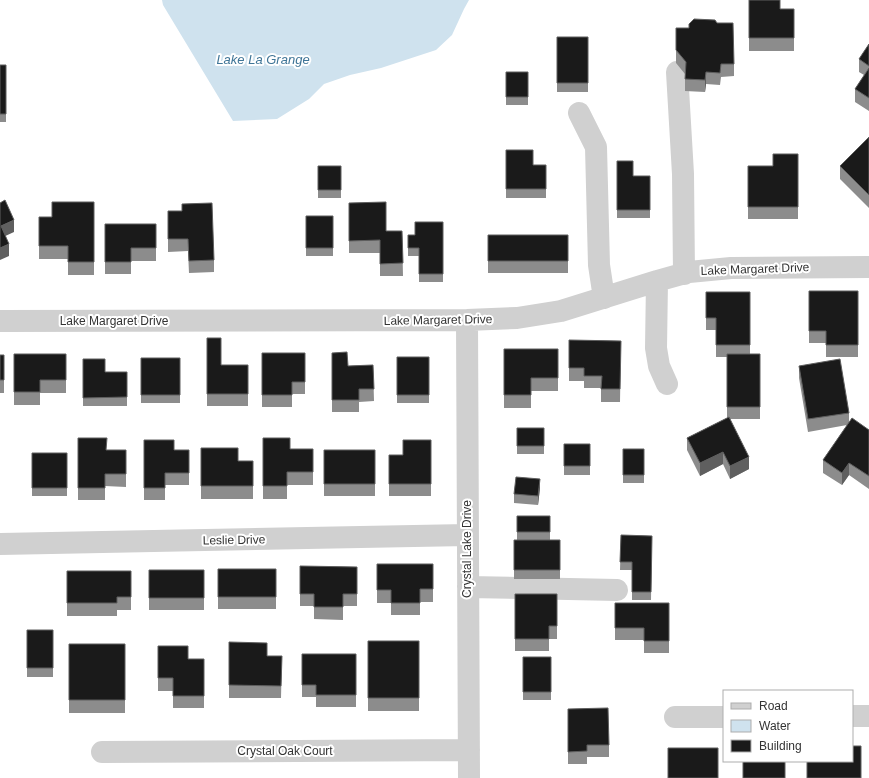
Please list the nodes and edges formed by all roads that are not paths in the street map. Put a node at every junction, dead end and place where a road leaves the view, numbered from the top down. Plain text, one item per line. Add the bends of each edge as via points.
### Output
1 (677, 72) dead end
2 (579, 113) dead end
3 (869, 267) edge
4 (684, 274) junction
5 (657, 281) junction
6 (604, 298) junction
7 (467, 320) junction
8 (0, 321) edge
9 (667, 384) dead end
10 (467, 535) junction
11 (0, 544) edge
12 (468, 587) junction
13 (617, 590) dead end
14 (853, 716) edge
15 (869, 716) edge
16 (675, 717) dead end
17 (723, 717) edge
18 (469, 750) junction
19 (102, 752) dead end
20 (469, 778) edge

1 - 4 street via 683,174
2 - 6 street via 596,147 599,265
3 - 4 street, Lake Margaret Drive via 730,268
4 - 5 street, Lake Margaret Drive
5 - 6 street, Lake Margaret Drive
5 - 9 street via 656,348 658,366
6 - 7 street, Lake Margaret Drive via 561,311 517,318
7 - 8 street, Lake Margaret Drive
7 - 10 street, Crystal Lake Drive
10 - 11 street, Leslie Drive
10 - 12 street, Crystal Lake Drive
12 - 13 street
12 - 18 street, Crystal Lake Drive
14 - 15 street
16 - 17 street
18 - 19 street, Crystal Oak Court
18 - 20 street, Crystal Lake Drive

